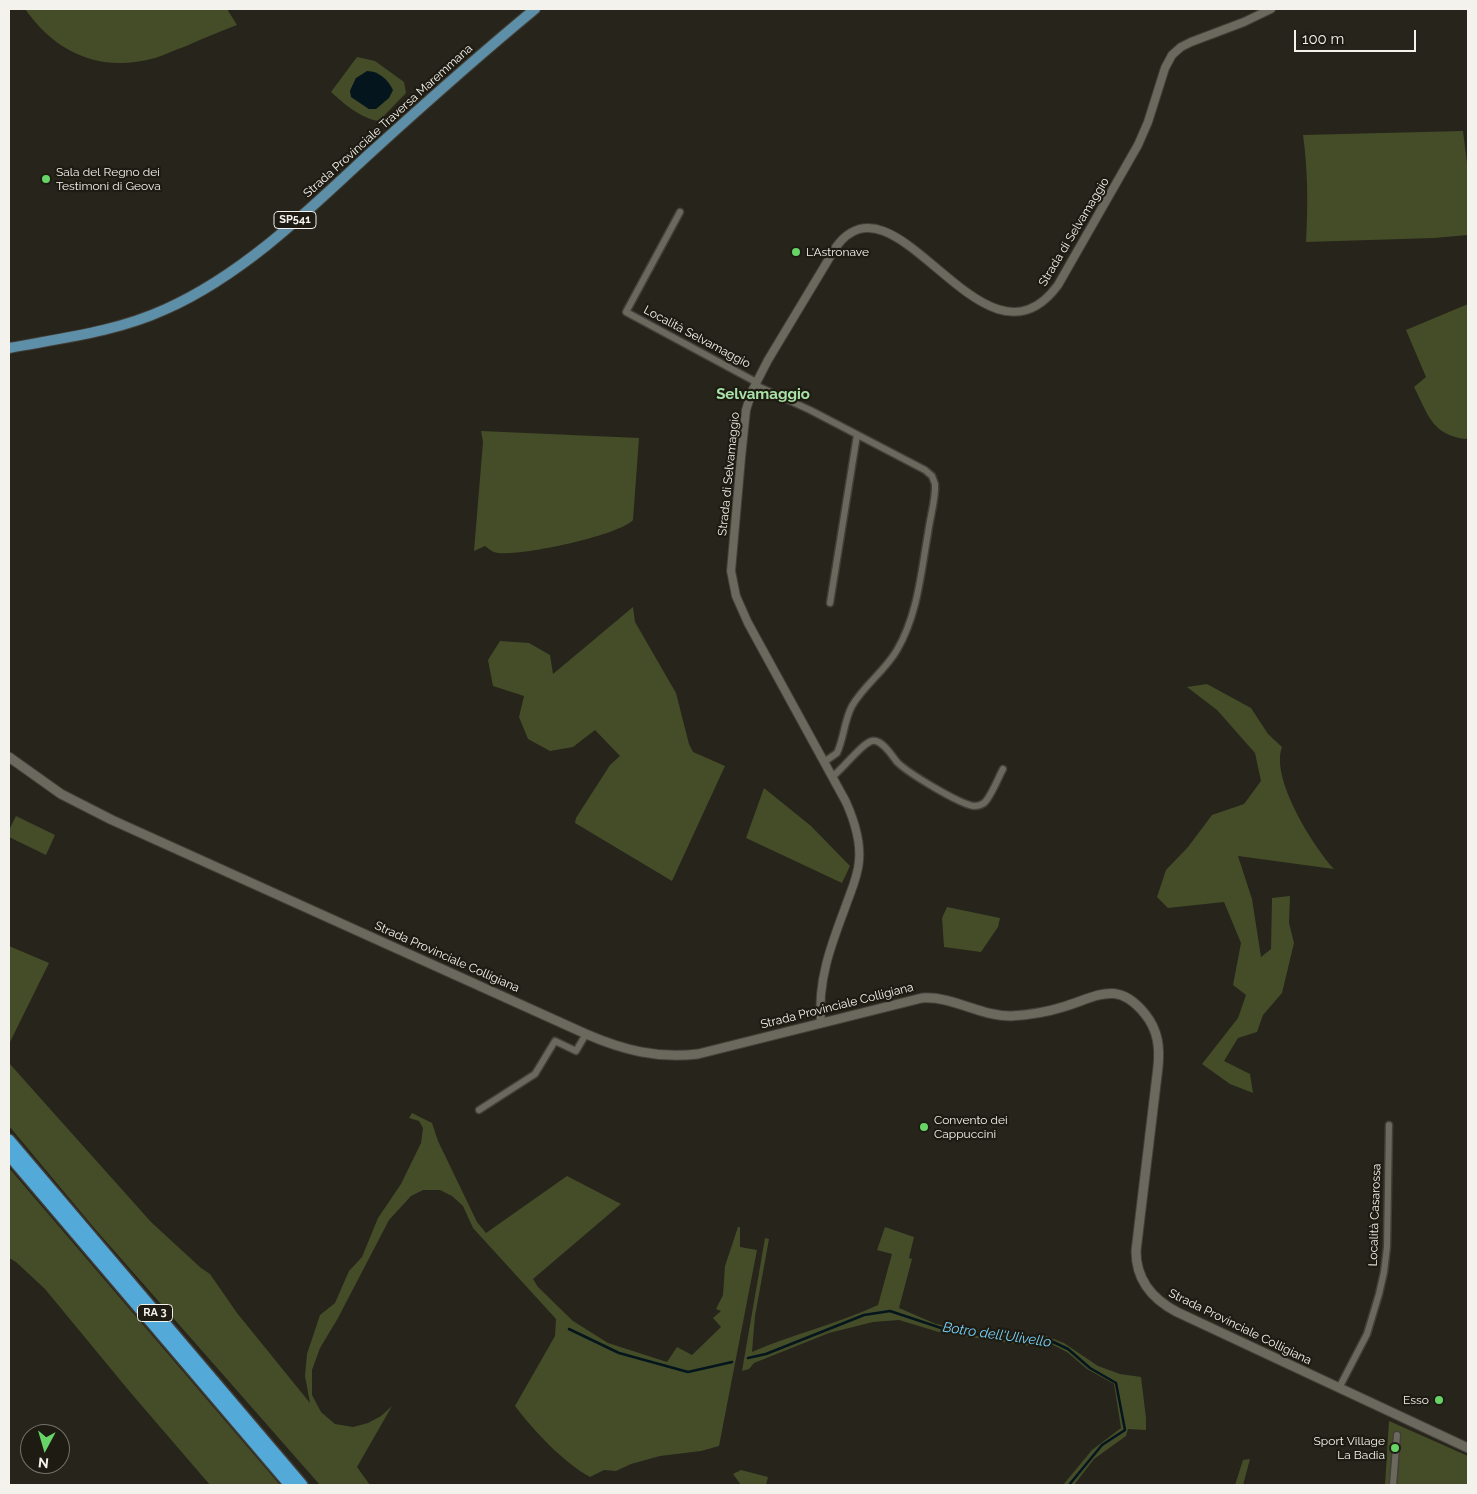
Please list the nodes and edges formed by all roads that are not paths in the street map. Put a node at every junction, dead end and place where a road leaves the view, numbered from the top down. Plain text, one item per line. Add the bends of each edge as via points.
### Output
1 (535, 9) edge
2 (1271, 9) edge
3 (680, 212) dead end
4 (9, 348) edge
5 (756, 384) junction
6 (857, 435) junction
7 (830, 603) dead end
8 (9, 757) edge
9 (824, 762) junction
10 (1003, 769) dead end
11 (832, 777) junction
12 (821, 1023) junction
13 (586, 1034) junction
14 (479, 1110) dead end
15 (1389, 1125) dead end
16 (9, 1140) edge
17 (9, 1155) edge
18 (1338, 1388) junction
19 (1397, 1435) dead end
20 (1468, 1448) edge
21 (290, 1485) edge
22 (302, 1485) edge
23 (1393, 1485) edge

1 - 4 main road, Strada Provinciale Traversa Maremmana / SP541 via 227,276 156,314 124,325
2 - 5 street, Strada di Selvamaggio via 1191,42 1172,55 1135,152 1061,280 1042,301 1018,311 989,307 889,233 876,228 857,229 836,247
3 - 5 street, Località Selvamaggio via 626,312
5 - 6 street, Località Selvamaggio
5 - 9 street, Strada di Selvamaggio via 746,410 743,432 732,556 733,585 748,623
6 - 7 street
6 - 9 street, Località Selvamaggio via 926,470 933,478 935,489 909,626 890,662 851,708 837,753
8 - 13 main road, Strada Provinciale Colligiana via 52,789 89,809
9 - 11 street, Strada di Selvamaggio
10 - 11 street via 986,800 974,806 901,766 874,741 859,750
11 - 12 street, Strada di Selvamaggio via 852,818 859,861 857,876 825,968 820,997
12 - 13 main road, Strada Provinciale Colligiana via 683,1056 641,1053
12 - 18 main road, Strada Provinciale Colligiana via 927,998 943,999 1006,1016 1059,1008 1102,993 1120,995 1134,1002 1154,1028 1159,1048 1136,1244 1137,1267 1143,1282 1154,1296 1177,1312
13 - 14 street via 576,1051 554,1041 535,1074
15 - 18 street, Località Casarossa via 1387,1247 1383,1278 1365,1339
16 - 22 highway, RA 3
17 - 21 highway, RA 3
18 - 20 main road, Strada Provinciale Colligiana
19 - 23 street

